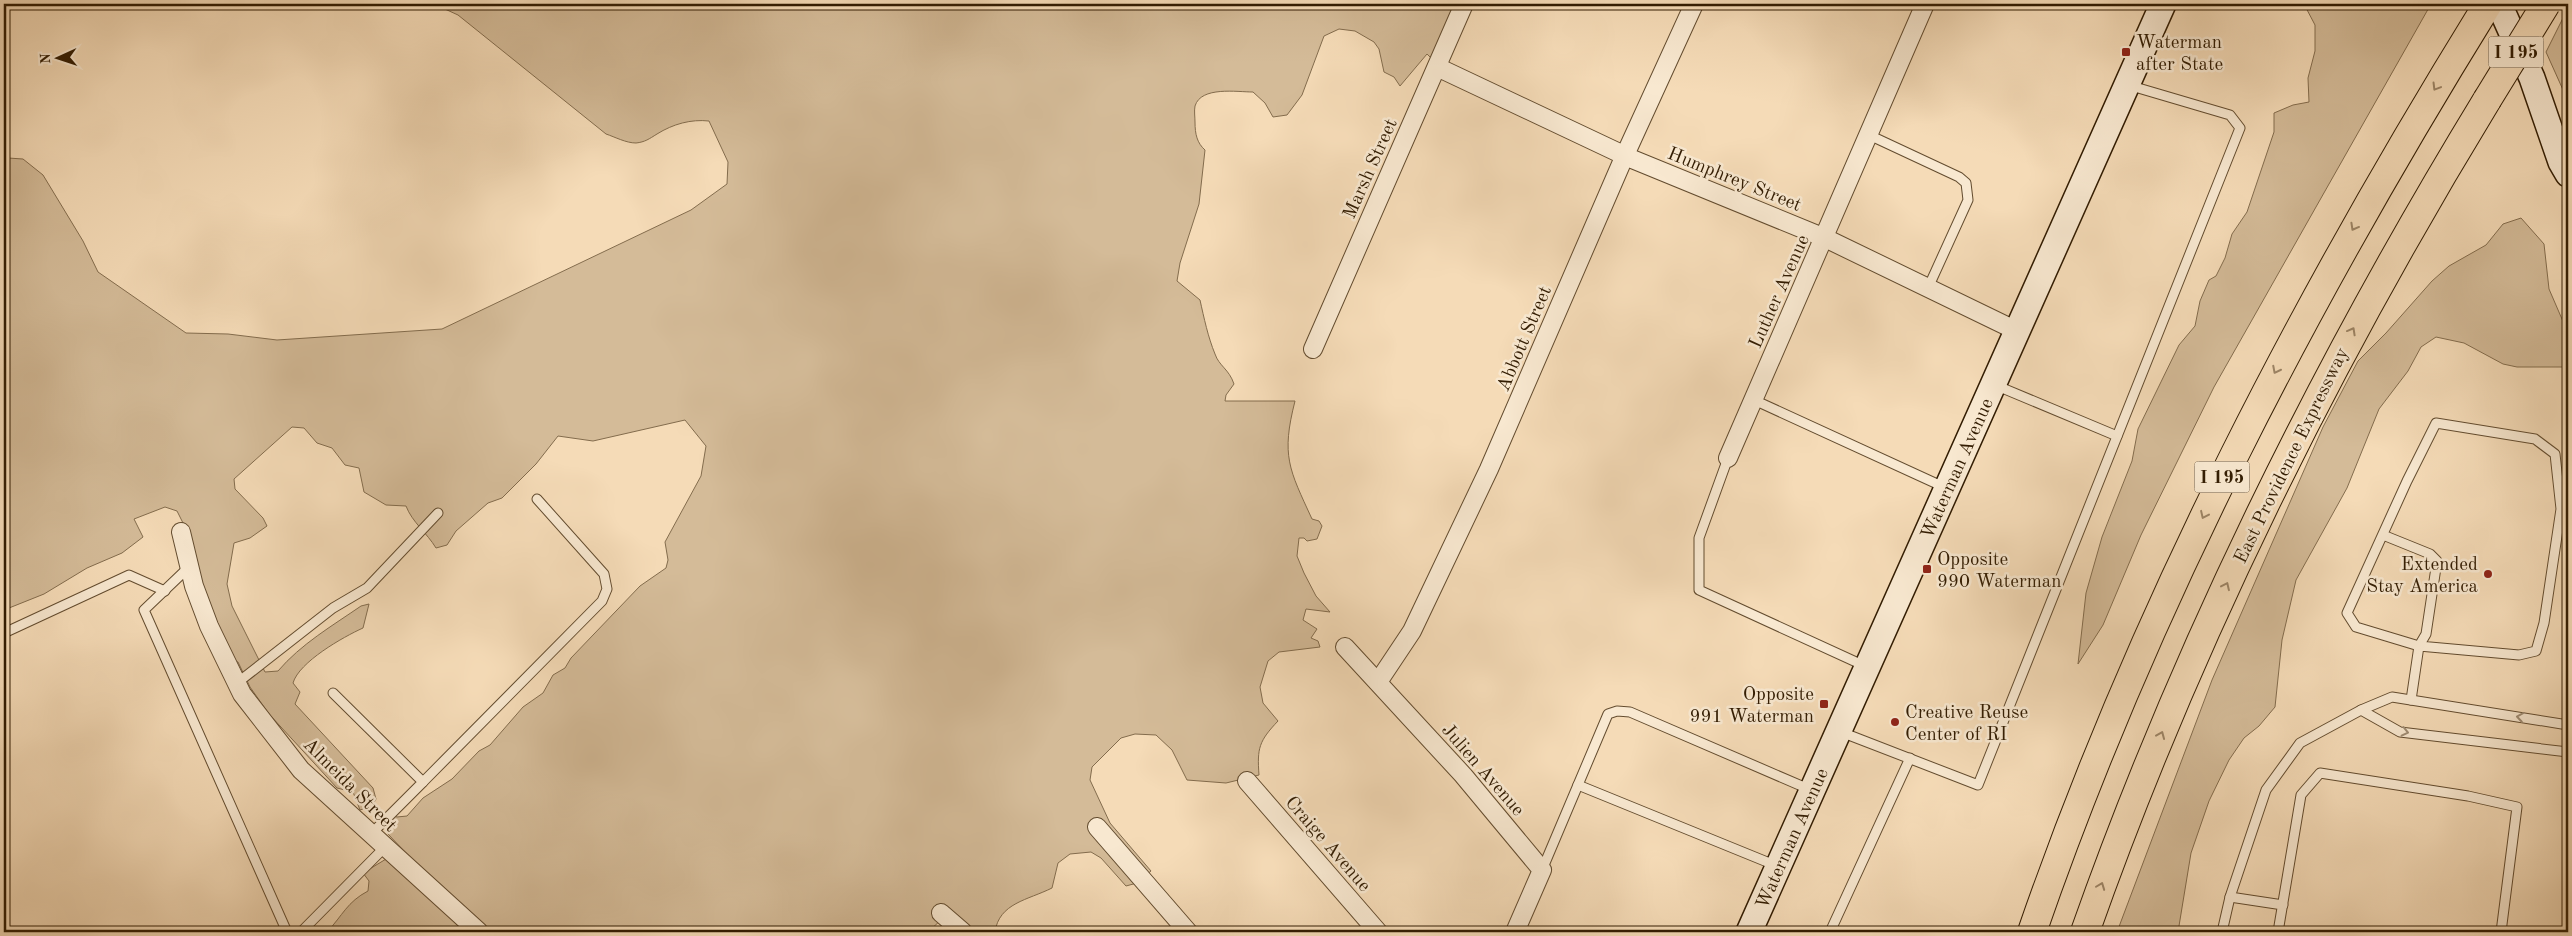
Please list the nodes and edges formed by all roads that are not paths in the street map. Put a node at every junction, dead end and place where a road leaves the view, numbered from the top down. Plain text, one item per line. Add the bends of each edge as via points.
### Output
1 (1464, 4) edge
2 (1694, 4) edge
3 (1925, 4) edge
4 (2163, 4) edge
5 (2488, 4) edge
6 (2499, 4) edge
7 (2546, 4) edge
8 (1437, 68) junction
9 (2532, 78) junction
10 (2127, 85) junction
11 (2568, 131) edge
12 (1869, 135) junction
13 (1625, 155) junction
14 (2566, 173) edge
15 (1825, 238) junction
16 (1928, 288) junction
17 (2017, 331) junction
18 (1313, 349) dead end
19 (1993, 384) junction
20 (1754, 400) junction
21 (2117, 436) junction
22 (1728, 458) joint
23 (1947, 488) junction
24 (537, 499) dead end
25 (438, 513) dead end
26 (181, 532) dead end
27 (2383, 535) junction
28 (189, 567) junction
29 (165, 591) junction
30 (4, 633) edge
31 (2419, 646) junction
32 (1345, 647) dead end
33 (1867, 667) junction
34 (1378, 682) junction
35 (237, 683) junction
36 (333, 693) dead end
37 (2411, 700) junction
38 (2361, 710) junction
39 (2568, 725) edge
40 (1838, 731) junction
41 (2568, 752) edge
42 (1910, 758) junction
43 (1247, 781) dead end
44 (423, 782) junction
45 (1578, 785) junction
46 (1812, 791) junction
47 (1097, 827) dead end
48 (371, 834) junction
49 (384, 847) junction
50 (1778, 866) junction
51 (1542, 870) junction
52 (2230, 897) junction
53 (2283, 905) junction
54 (941, 912) dead end
55 (287, 932) edge
56 (301, 932) edge
57 (478, 932) edge
58 (963, 932) edge
59 (1188, 932) edge
60 (1378, 932) edge
61 (1515, 932) edge
62 (1749, 932) edge
63 (1830, 932) edge
64 (2032, 932) edge
65 (2085, 932) edge
66 (2222, 932) edge
67 (2278, 932) edge
68 (2501, 932) edge

1 - 8 street, Marsh Street
2 - 13 street, Abbott Street
3 - 12 street, Luther Avenue
4 - 10 main road, Waterman Avenue
5 -> 64 highway, I 195 via 2361,214 2292,339 2228,466 2114,718
6 - 9 main road
65 -> 7 highway, East Providence Expressway / I 195, bridge via 2159,739 2275,481 2374,292
8 - 13 street, Humphrey Street
8 - 18 street, Marsh Street
9 - 11 main road
9 - 14 main road
10 - 17 main road, Waterman Avenue
10 - 21 lane via 2230,115 2240,128
12 - 15 street, Luther Avenue
12 - 16 lane via 1966,183 1968,200
13 - 15 street, Humphrey Street
13 - 34 street, Abbott Street via 1490,469 1412,631
15 - 16 street, Humphrey Street
15 - 20 street, Luther Avenue
16 - 17 street, Humphrey Street
17 - 19 main road, Waterman Avenue
19 - 21 lane
19 - 23 main road, Waterman Avenue
20 - 22 street, Luther Avenue
20 - 23 lane
21 - 42 lane via 1978,784
22 - 33 lane via 1699,538 1699,590
23 - 33 main road, Waterman Avenue
24 - 44 lane via 604,574 606,589 602,601
25 - 35 lane via 367,588 333,608
26 - 28 street, Almeida Street
27 - 31 lane via 2430,554 2437,561 2426,634
27 - 31 lane via 2347,613 2356,627
27 - 31 lane via 2436,423 2535,439 2555,454 2561,509 2544,623 2536,651 2519,655
28 - 29 lane
28 - 35 street, Almeida Street via 209,626
29 - 30 lane via 129,575
29 - 55 lane via 144,610
31 - 37 lane
32 - 34 street, Julien Avenue
33 - 40 main road, Waterman Avenue
34 - 51 street, Julien Avenue via 1463,775
35 - 48 street, Almeida Street via 301,770
36 - 44 lane
37 - 38 lane via 2392,697
39 -> 37 lane
38 -> 41 lane via 2400,732
38 - 52 lane via 2300,743 2266,790
40 - 42 lane
40 - 46 main road, Waterman Avenue
42 - 63 lane
43 - 60 street, Craige Avenue
44 - 48 lane
45 - 46 lane via 1608,714 1617,710 1630,712
45 - 50 lane
45 - 51 lane
46 - 50 main road, Waterman Avenue
47 - 59 street
48 - 49 street, Almeida Street
49 - 56 lane
49 - 57 street, Almeida Street
50 - 62 main road, Waterman Avenue
51 - 61 street
52 - 53 lane
52 - 66 lane
53 - 67 lane
53 - 68 lane via 2301,795 2320,773 2468,796 2517,807
54 - 58 street

